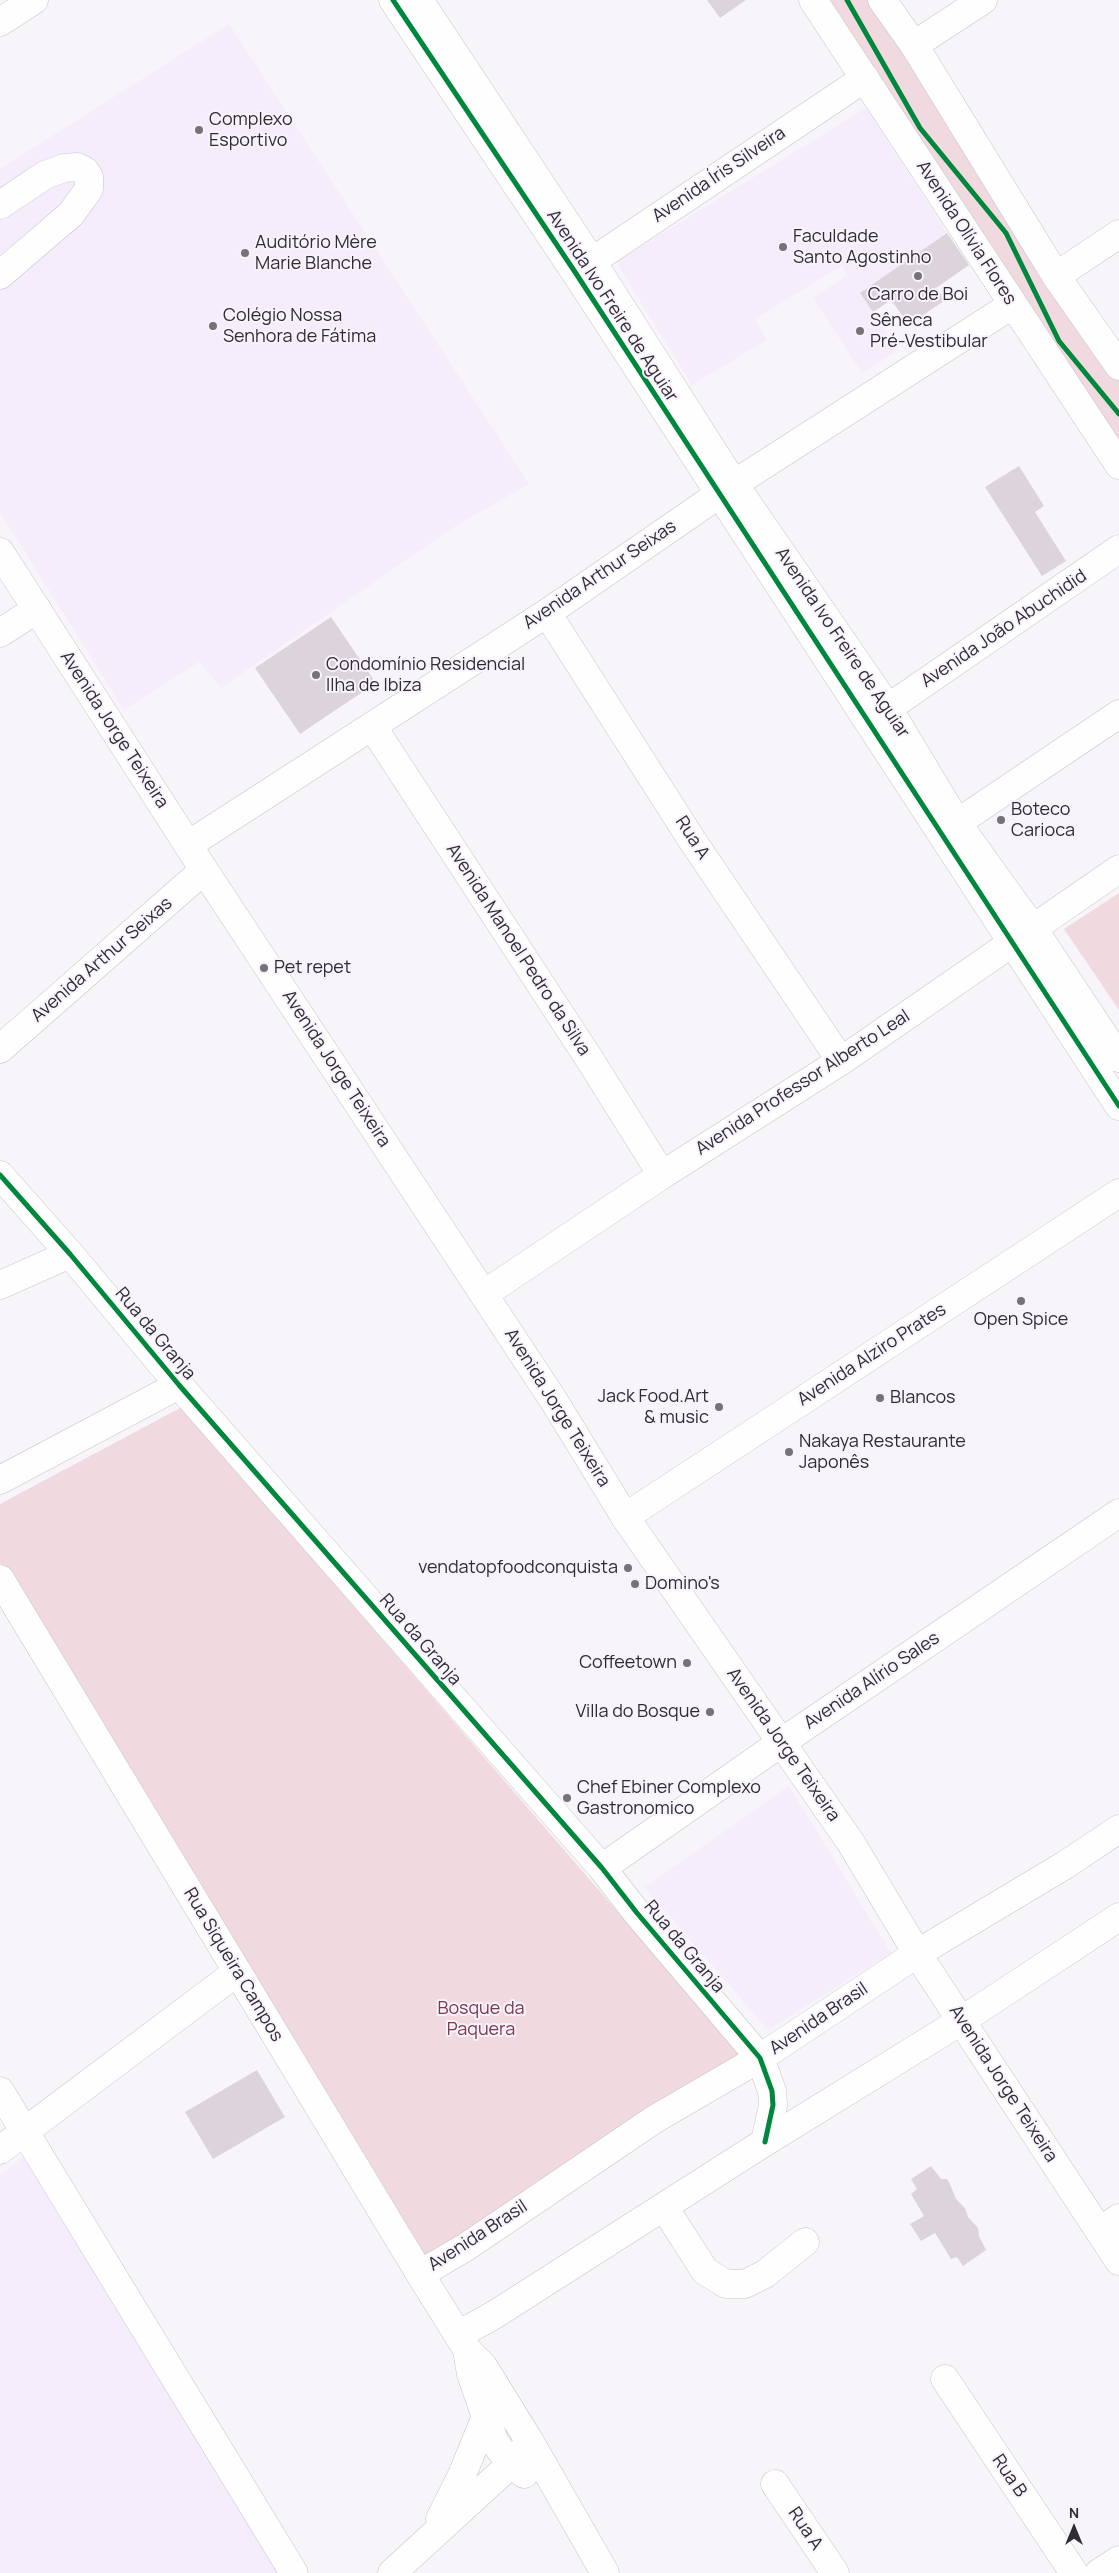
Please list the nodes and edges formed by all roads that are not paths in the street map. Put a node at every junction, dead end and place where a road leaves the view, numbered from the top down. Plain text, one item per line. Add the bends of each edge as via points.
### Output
1 (34, 0) edge
2 (393, 0) edge
3 (419, 0) edge
4 (813, 0) edge
5 (882, 0) edge
6 (983, 0) edge
7 (0, 22) edge
8 (914, 45) junction
9 (444, 57) junction
10 (865, 78) junction
11 (0, 205) edge
12 (1119, 234) edge
13 (583, 266) junction
14 (0, 275) edge
15 (1056, 276) junction
16 (1012, 304) junction
17 (1119, 366) edge
18 (1119, 465) edge
19 (726, 489) junction
20 (1119, 549) edge
21 (0, 552) edge
22 (37, 610) junction
23 (547, 613) junction
24 (0, 633) edge
25 (888, 708) junction
26 (1119, 714) edge
27 (372, 726) junction
28 (957, 823) junction
29 (188, 845) junction
30 (204, 870) junction
31 (1119, 870) edge
32 (1023, 936) junction
33 (0, 1049) edge
34 (1119, 1058) edge
35 (840, 1061) junction
36 (1119, 1106) edge
37 (0, 1175) edge
38 (662, 1175) junction
39 (1119, 1193) edge
40 (70, 1254) junction
41 (0, 1285) edge
42 (484, 1294) junction
43 (179, 1385) junction
44 (0, 1480) edge
45 (1119, 1513) edge
46 (626, 1517) junction
47 (0, 1579) edge
48 (782, 1742) junction
49 (1119, 1829) edge
50 (602, 1868) junction
51 (1119, 1917) edge
52 (918, 1954) junction
53 (237, 1972) junction
54 (962, 2021) junction
55 (760, 2058) junction
56 (0, 2091) edge
57 (24, 2132) junction
58 (764, 2142) junction
59 (0, 2150) edge
60 (664, 2207) junction
61 (1109, 2225) edge
62 (805, 2242) dead end
63 (1119, 2261) edge
64 (420, 2274) junction
65 (463, 2343) junction
66 (945, 2379) dead end
67 (497, 2414) junction
68 (530, 2442) junction
69 (511, 2464) junction
70 (776, 2484) dead end
71 (558, 2493) junction
72 (433, 2534) junction
73 (1119, 2560) edge
74 (294, 2573) edge
75 (392, 2573) edge
76 (605, 2573) edge
77 (835, 2573) edge
78 (1074, 2573) edge
79 (1100, 2573) edge

1 - 7 street
2 - 9 street, Avenida Ivo Freire de Aguiar
3 - 9 street, Avenida Ivo Freire de Aguiar
4 - 10 street, Avenida Olívia Flores
5 - 8 street
6 - 8 street
8 - 15 street
9 - 13 street, Avenida Ivo Freire de Aguiar
10 - 13 street, Avenida Íris Silveira
10 - 16 street, Avenida Olívia Flores
11 - 14 street via 45,175 64,168 77,167 85,170 89,177 89,189 71,214
12 - 15 street
13 - 19 street, Avenida Ivo Freire de Aguiar
15 - 17 street
16 - 18 street, Avenida Olívia Flores
16 - 19 street, Avenida Arthur Seixas
19 - 23 street, Avenida Arthur Seixas
19 - 25 street, Avenida Ivo Freire de Aguiar
19 - 32 street, Avenida Ivo Freire de Aguiar
20 - 25 street, Avenida João Abuchidid
21 - 22 street, Avenida Jorge Teixeira
22 - 24 street
22 - 29 street, Avenida Jorge Teixeira
23 - 27 street, Avenida Arthur Seixas
23 - 35 street, Rua A via 692,840
25 - 28 street, Avenida Ivo Freire de Aguiar
26 - 28 street
27 - 29 street, Avenida Arthur Seixas
27 - 38 street, Avenida Manoel Pedro da Silva
28 - 32 street, Avenida Ivo Freire de Aguiar
29 - 30 street, Avenida Jorge Teixeira
30 - 33 street, Avenida Arthur Seixas
30 - 42 street, Avenida Jorge Teixeira
31 - 32 street, Avenida Professor Alberto Leal
32 - 34 street, Avenida Ivo Freire de Aguiar
32 - 35 street, Avenida Professor Alberto Leal
32 - 36 street, Avenida Ivo Freire de Aguiar
35 - 38 street, Avenida Professor Alberto Leal
37 - 40 street, Rua da Granja
38 - 42 street, Avenida Professor Alberto Leal
39 - 46 street, Avenida Alziro Prates
40 - 41 street
40 - 43 street, Rua da Granja
42 - 46 street, Avenida Jorge Teixeira
43 - 44 street
43 - 50 street, Rua da Granja
45 - 48 street, Avenida Alírio Sales
46 - 48 street, Avenida Jorge Teixeira
47 - 53 street, Rua Siqueira Campos
48 - 50 street, Avenida Alírio Sales
48 - 52 street, Avenida Jorge Teixeira via 851,1843
49 - 52 street, Avenida Brasil
50 - 55 street, Rua da Granja
51 - 54 street
52 - 54 street, Avenida Jorge Teixeira
52 - 55 street, Avenida Brasil
53 - 57 street
53 - 64 street, Rua Siqueira Campos
54 - 58 street
54 - 61 street, Avenida Jorge Teixeira
55 - 58 street, Rua da Granja via 772,2091 773,2104
55 - 64 street, Avenida Brasil via 655,2119 466,2247
56 - 57 street
57 - 59 street
57 - 74 street
58 - 60 street
60 - 62 street via 706,2271 726,2284 744,2284 766,2274
60 - 65 street via 494,2315
61 - 63 street, Avenida Jorge Teixeira
64 - 65 street, Rua Siqueira Campos
65 - 67 street, Rua Siqueira Campos via 471,2374
66 - 78 street, Rua B
67 - 68 street, Rua Siqueira Campos
67 - 69 street, Rua Siqueira Campos via 495,2443
67 - 72 street
68 - 69 street
68 - 71 street, Rua Siqueira Campos
69 - 71 street, Rua Siqueira Campos
69 - 72 street
70 - 77 street, Rua A
71 - 76 street, Rua Siqueira Campos
72 - 75 street
73 - 79 street

